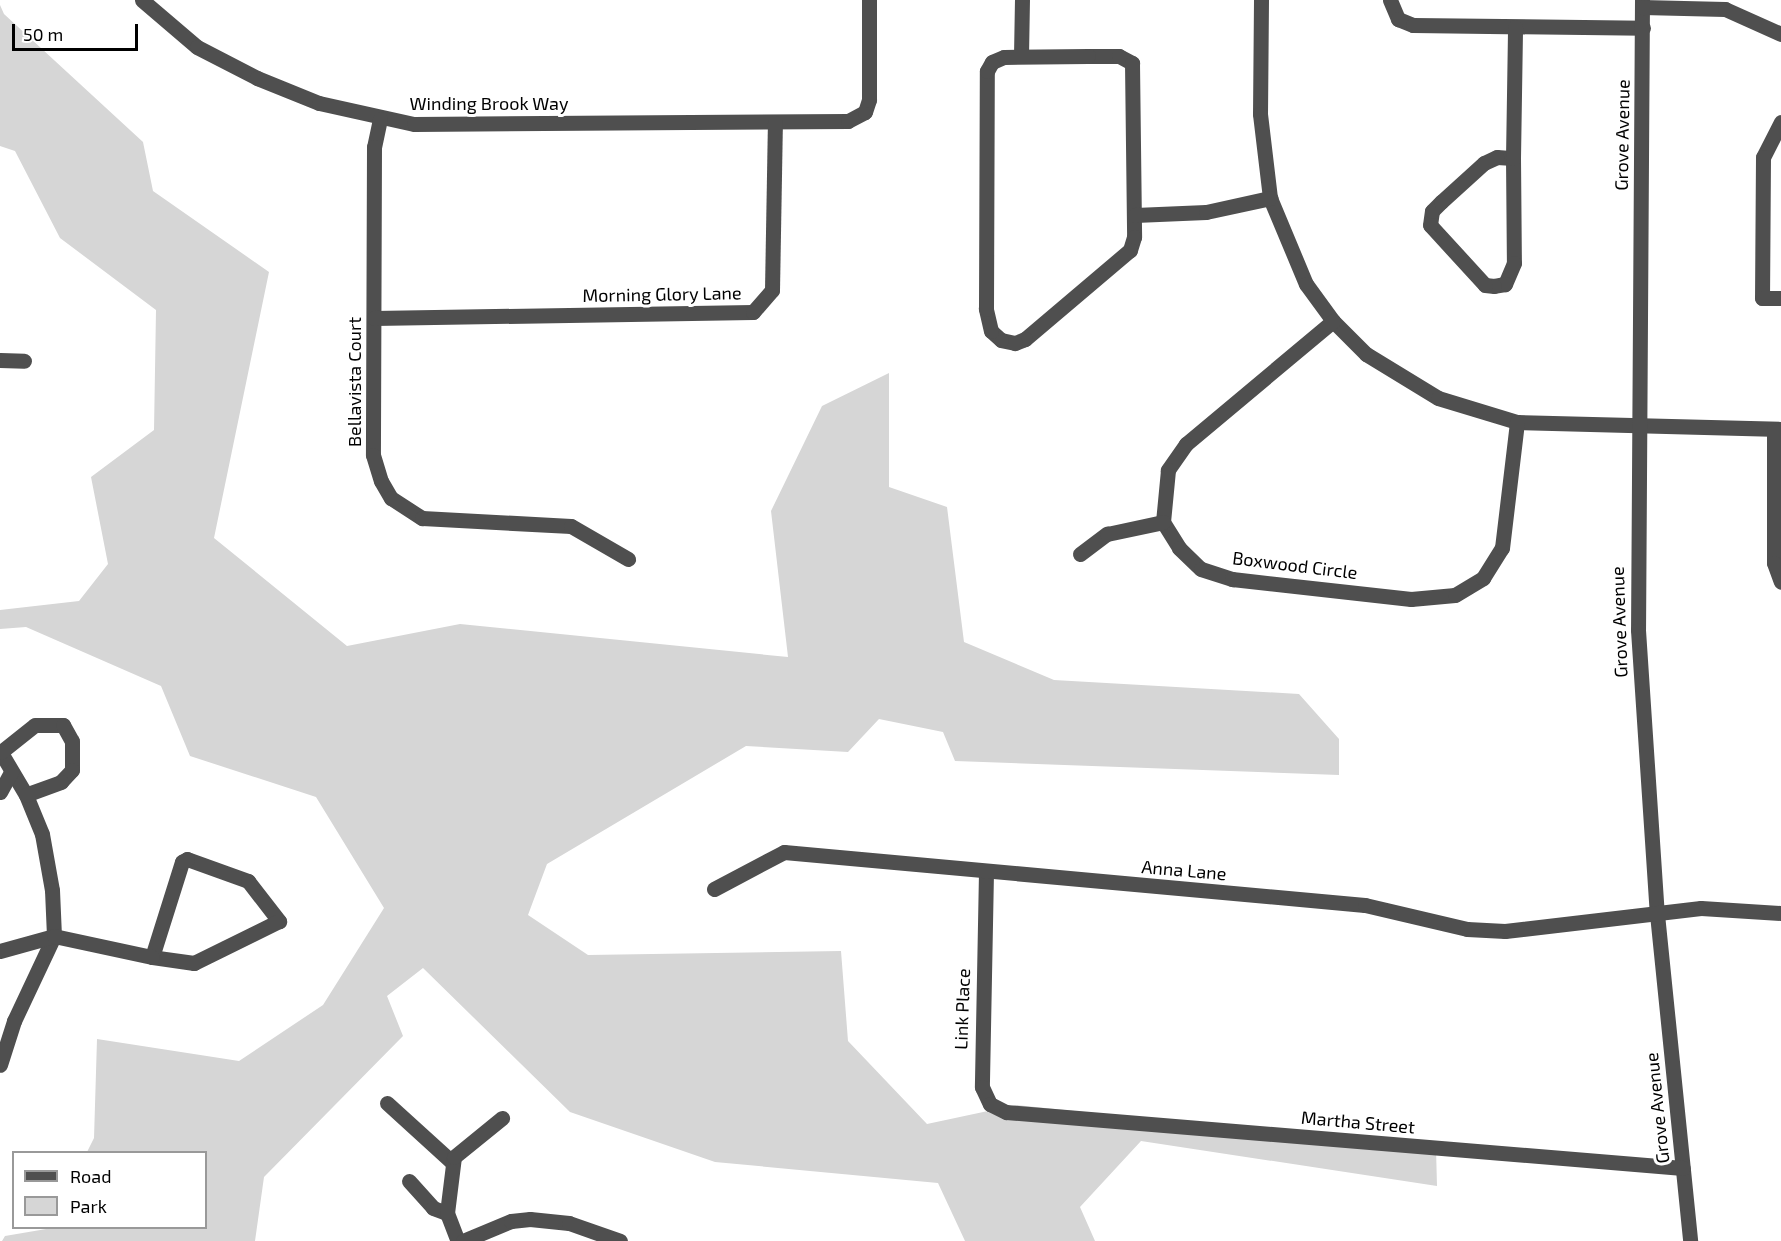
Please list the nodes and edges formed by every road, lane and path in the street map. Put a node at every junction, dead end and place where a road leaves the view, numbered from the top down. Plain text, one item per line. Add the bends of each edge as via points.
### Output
1 (142, 0) edge
2 (869, 0) edge
3 (1022, 0) edge
4 (1261, 0) edge
5 (1390, 0) edge
6 (1642, 3) edge
7 (1515, 27) junction
8 (1643, 28) junction
9 (1781, 34) edge
10 (1021, 56) junction
11 (380, 119) junction
12 (1781, 122) edge
13 (775, 123) junction
14 (1513, 158) junction
15 (1270, 198) junction
16 (1135, 214) junction
17 (1781, 298) edge
18 (374, 318) junction
19 (1333, 321) junction
20 (0, 360) edge
21 (24, 361) dead end
22 (1517, 422) junction
23 (1637, 426) junction
24 (1778, 429) edge
25 (1163, 522) junction
26 (1080, 554) dead end
27 (628, 559) dead end
28 (1781, 582) edge
29 (0, 752) edge
30 (11, 772) junction
31 (0, 792) edge
32 (26, 795) junction
33 (986, 872) junction
34 (714, 890) dead end
35 (1781, 913) edge
36 (1657, 914) junction
37 (54, 936) junction
38 (0, 951) edge
39 (152, 957) junction
40 (0, 1065) edge
41 (387, 1102) dead end
42 (1030, 1114) joint
43 (502, 1118) dead end
44 (453, 1163) junction
45 (1683, 1168) junction
46 (409, 1181) dead end
47 (447, 1213) junction
48 (589, 1235) edge
49 (460, 1241) edge
50 (620, 1241) edge
51 (1690, 1241) edge

1 - 11 street, Winding Brook Way via 197,47 257,78 319,103
2 - 13 street, Winding Brook Way via 870,87 865,112 848,121
3 - 10 street
4 - 15 street via 1260,114
5 - 7 street via 1393,13 1404,24
6 - 8 street, Grove Avenue
6 - 9 street via 1725,9
7 - 8 street
7 - 14 street
8 - 23 street, Grove Avenue
10 - 16 street via 1119,56 1132,63
10 - 16 street via 993,62 986,80 986,309 991,331 1001,340 1015,343 1025,339 1130,250
11 - 13 street, Winding Brook Way via 414,124
11 - 18 street, Bellavista Court via 374,147
12 - 17 street via 1763,157 1762,298
13 - 18 street, Morning Glory Lane via 772,290 753,312
14 - 14 street via 1512,275 1505,284 1485,285 1434,234 1430,225 1432,211 1484,162 1497,157
15 - 16 street via 1206,212
15 - 19 street via 1306,284
18 - 27 street, Bellavista Court via 373,455 391,498 422,518 571,526
19 - 22 street via 1366,354 1411,385 1465,409
19 - 25 street via 1186,444 1168,470
20 - 21 street
22 - 23 street
22 - 25 street, Boxwood Circle via 1502,548 1483,578 1455,595 1411,599 1232,579 1201,569 1189,560
23 - 24 street
23 - 36 street, Grove Avenue via 1638,630
24 - 28 street via 1774,563
25 - 26 street via 1107,534
29 - 30 street
29 - 32 street via 35,725 63,725 72,741 72,770 61,782
30 - 31 street
30 - 32 street
32 - 37 street via 42,834 52,890
33 - 34 street, Anna Lane via 784,852
33 - 36 street, Anna Lane via 1365,905 1486,930
33 - 42 street, Link Place via 981,1087 990,1104 1006,1112
35 - 36 street, Anna Lane via 1735,908
36 - 45 street, Grove Avenue
37 - 38 street
37 - 39 street
37 - 40 street via 14,1021
39 - 39 street via 194,963 279,921 248,881 187,859 182,862
41 - 44 street
42 - 45 street, Martha Street
43 - 44 street via 454,1157
44 - 47 street
45 - 51 street, Grove Avenue
46 - 47 street via 433,1209
47 - 49 street
48 - 49 street via 549,1220 511,1221
48 - 50 street

